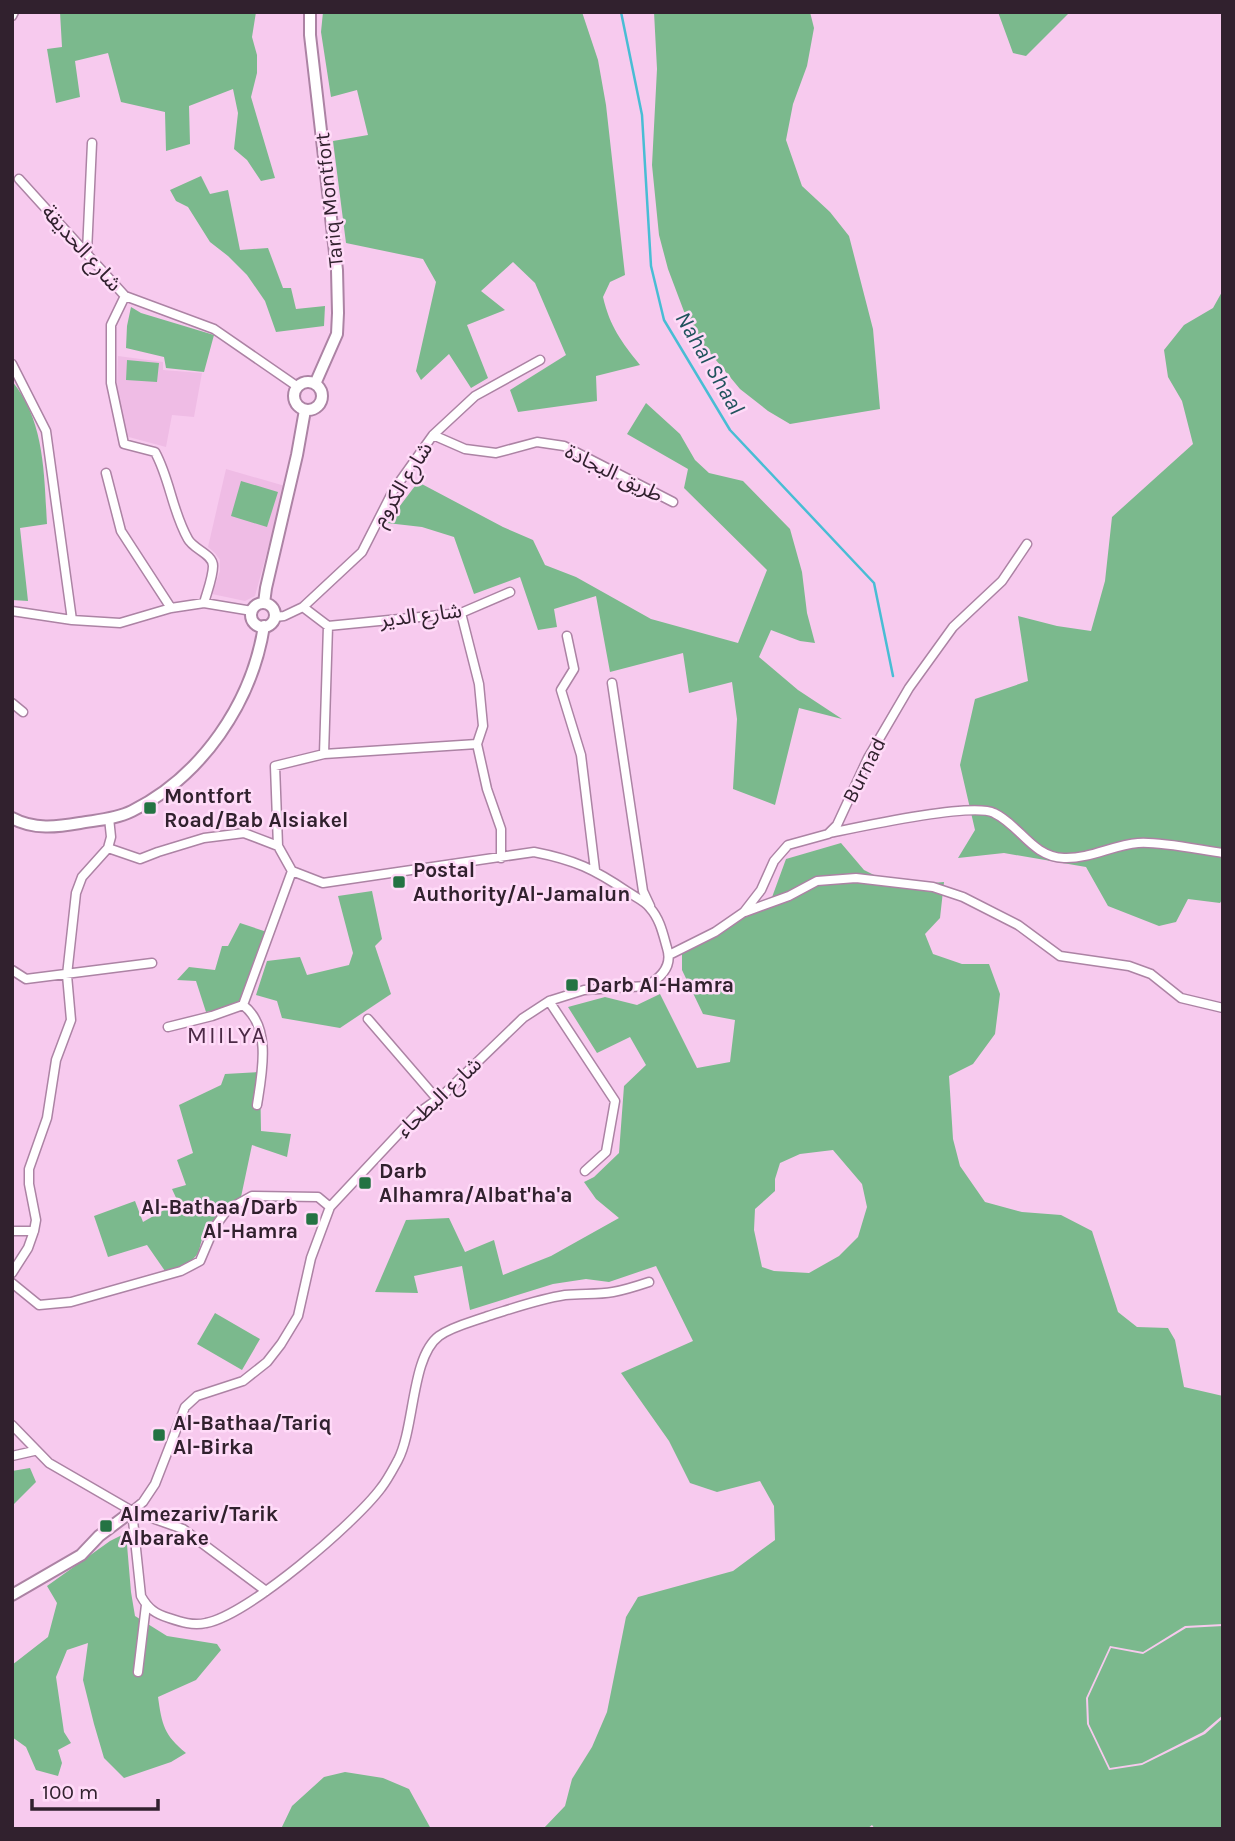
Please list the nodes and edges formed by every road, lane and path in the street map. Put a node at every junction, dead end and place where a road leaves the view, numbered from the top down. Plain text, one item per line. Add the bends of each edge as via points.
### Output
1 (310, 12) edge
2 (92, 143) dead end
3 (19, 179) dead end
4 (87, 252) junction
5 (125, 296) junction
6 (540, 360) dead end
7 (12, 364) edge
8 (315, 384) junction
9 (298, 387) junction
10 (305, 410) junction
11 (433, 435) junction
12 (106, 473) dead end
13 (673, 502) dead end
14 (1027, 544) dead end
15 (510, 592) dead end
16 (204, 603) junction
17 (264, 603) junction
18 (303, 607) junction
19 (171, 608) junction
20 (12, 611) edge
21 (252, 611) junction
22 (461, 612) junction
23 (275, 617) junction
24 (72, 620) junction
25 (328, 625) junction
26 (264, 626) junction
27 (567, 636) dead end
28 (612, 683) dead end
29 (12, 703) edge
30 (23, 712) dead end
31 (477, 744) junction
32 (324, 754) junction
33 (12, 818) edge
34 (109, 818) junction
35 (828, 834) junction
36 (278, 846) junction
37 (108, 848) junction
38 (1223, 853) edge
39 (501, 858) junction
40 (595, 870) junction
41 (292, 871) junction
42 (650, 906) junction
43 (744, 912) junction
44 (669, 955) junction
45 (152, 963) dead end
46 (12, 970) edge
47 (68, 975) junction
48 (549, 1001) junction
49 (243, 1004) junction
50 (1223, 1007) edge
51 (368, 1019) dead end
52 (168, 1027) dead end
53 (437, 1100) junction
54 (257, 1105) dead end
55 (585, 1171) dead end
56 (330, 1207) junction
57 (12, 1231) edge
58 (34, 1231) junction
59 (12, 1273) edge
60 (12, 1283) edge
61 (649, 1283) dead end
62 (12, 1426) edge
63 (34, 1451) junction
64 (12, 1456) edge
65 (132, 1511) junction
66 (265, 1591) junction
67 (12, 1595) edge
68 (146, 1605) junction
69 (138, 1672) dead end

1 - 8 main road, Tariq Montfort via 338,313 337,334
2 - 4 street
3 - 4 street, شارع الحديقة
4 - 5 street, شارع الحديقة
5 - 9 street, شارع الحديقة via 214,329
5 - 16 street via 111,325 111,383 119,428 124,444 155,452 189,541 211,559
6 - 11 street, شارع الكروم via 475,396
7 - 24 street via 46,430
8 - 9 main road via 306,382
8 - 10 main road via 321,391 320,404
9 - 10 main road via 295,400
10 - 17 main road
11 - 13 street, طريق البجادة via 465,449 496,453 537,442 564,446
11 - 18 street, شارع الكروم via 393,491 362,552
12 - 19 street via 121,531
14 - 35 street, Burnad via 1002,581 953,627 909,688 867,758 837,825
15 - 22 street, شارع الدير
16 - 19 street
16 - 21 street
17 - 21 main road
17 - 23 main road via 274,609
18 - 23 street, شارع الكروم
18 - 25 street
19 - 24 street via 120,623
20 - 24 street
21 - 26 main road via 254,622
22 - 25 street, شارع الدير
22 - 31 street via 479,684 483,726
23 - 26 main road
25 - 32 street
26 - 34 main road via 246,688 204,756 170,787 131,811
27 - 40 street via 574,669 561,690 581,755
28 - 42 street via 643,891
29 - 30 street
31 - 32 street
31 - 39 street via 501,829
32 - 36 street via 275,765
33 - 34 main road via 56,827
34 - 37 street
35 - 38 street via 948,813 991,811 1008,820 1042,853 1063,858 1138,843
35 - 43 street via 788,845
36 - 37 street via 244,833 204,838 141,859
36 - 41 street
37 - 47 street via 82,877 76,893
39 - 40 street via 534,852 567,858
39 - 41 street via 323,883
40 - 42 street
41 - 49 street
42 - 44 street
43 - 44 street
43 - 50 street via 817,881 856,878 933,887 1018,925 1060,956 1129,966 1151,974 1181,998
44 - 48 street, شارع البطحاء via 665,972 646,985 583,990
45 - 47 street
46 - 47 street via 26,979
47 - 58 street via 71,1020 56,1060 47,1118 29,1169
48 - 53 street, شارع البطحاء via 523,1018
48 - 55 street via 615,1101 606,1152
49 - 52 street
49 - 54 street via 263,1040
51 - 53 street
53 - 56 street, شارع البطحاء via 417,1114
56 - 60 street via 318,1197 252,1196 227,1210 200,1261 181,1271 71,1302 39,1306
56 - 65 street, شارع البطحاء via 311,1258 298,1316 281,1344 243,1381 197,1396 185,1407 155,1484
57 - 58 street
58 - 59 street
61 - 66 street via 538,1301 440,1336 423,1356 404,1446 382,1488 358,1514
62 - 63 street
63 - 64 street
63 - 65 street
65 - 66 street via 183,1529
65 - 67 main road via 81,1555
65 - 68 street via 141,1596
66 - 68 street via 208,1623 185,1623 158,1615
68 - 69 street

